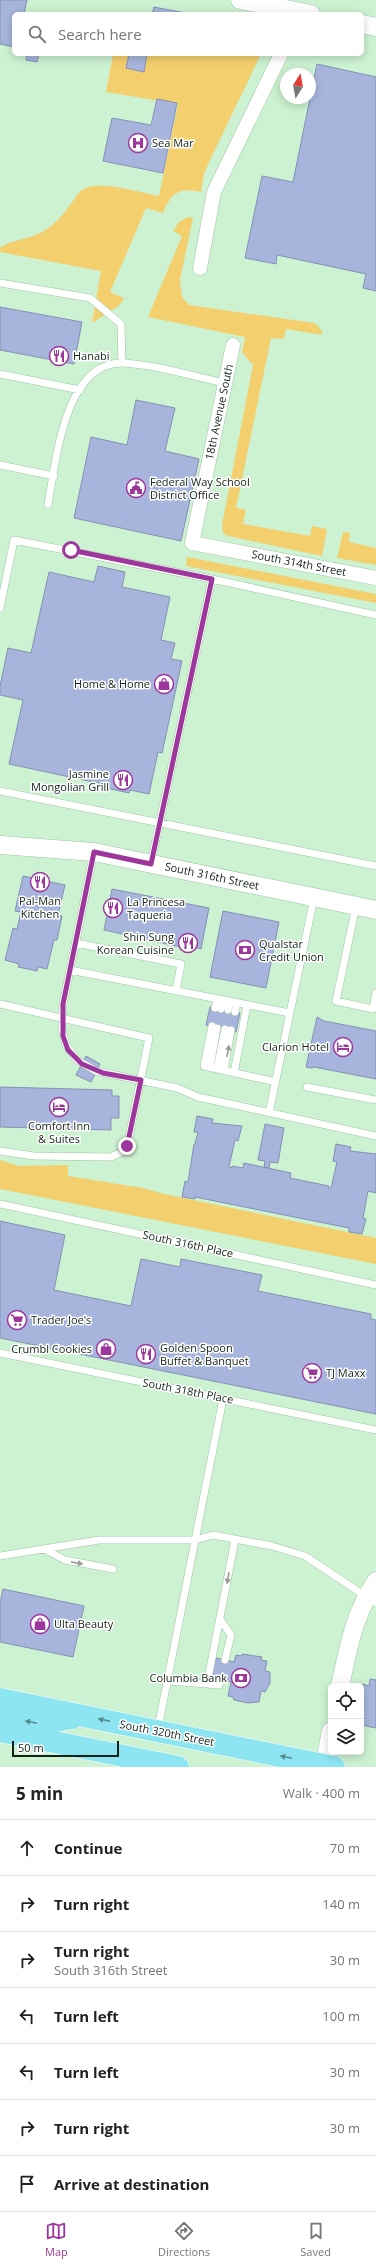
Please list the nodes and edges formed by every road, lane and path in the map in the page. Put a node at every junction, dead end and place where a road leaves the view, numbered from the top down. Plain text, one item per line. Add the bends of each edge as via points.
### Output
1 (240, 0) edge
2 (300, 10) edge
3 (364, 24) edge
4 (376, 27) edge
5 (280, 56) edge
6 (200, 268) dead end
7 (0, 283) edge
8 (233, 346) dead end
9 (122, 363) junction
10 (0, 374) edge
11 (225, 383) junction
12 (80, 390) junction
13 (0, 465) edge
14 (54, 476) junction
15 (48, 504) dead end
16 (222, 548) joint
17 (376, 578) edge
18 (212, 579) junction
19 (0, 608) edge
20 (376, 615) edge
21 (0, 790) edge
22 (160, 822) junction
23 (0, 845) edge
24 (94, 852) junction
25 (151, 864) junction
26 (376, 866) edge
27 (314, 898) junction
28 (356, 906) junction
29 (376, 910) edge
30 (76, 943) junction
31 (70, 970) junction
32 (176, 991) junction
33 (376, 992) edge
34 (226, 1001) junction
35 (0, 1004) edge
36 (247, 1005) junction
37 (290, 1013) junction
38 (62, 1018) junction
39 (214, 1068) junction
40 (234, 1073) junction
41 (141, 1080) junction
42 (276, 1082) junction
43 (307, 1087) dead end
44 (376, 1100) edge
45 (270, 1113) junction
46 (376, 1136) edge
47 (0, 1151) edge
48 (0, 1204) edge
49 (376, 1285) edge
50 (0, 1353) edge
51 (223, 1399) junction
52 (376, 1430) edge
53 (195, 1540) junction
54 (236, 1540) junction
55 (44, 1549) junction
56 (0, 1556) edge
57 (113, 1569) dead end
58 (376, 1581) edge
59 (371, 1600) edge
60 (220, 1619) junction
61 (225, 1660) dead end
62 (220, 1680) dead end
63 (168, 1681) junction
64 (341, 1683) edge
65 (206, 1684) junction
66 (0, 1698) edge
67 (0, 1716) edge
68 (83, 1716) junction
69 (0, 1731) edge
70 (158, 1731) junction
71 (328, 1755) edge
72 (327, 1766) edge
73 (178, 1767) edge

1 - 2 street
3 - 4 street
5 - 6 street via 214,192
7 - 9 lane via 90,298 121,324
8 - 11 street, 18th Avenue South
9 - 11 lane
9 - 12 lane via 105,366 90,376
10 - 12 lane
11 - 16 street, 18th Avenue South via 192,543
12 - 14 lane via 70,408 62,432
13 - 14 lane
14 - 15 lane
16 - 17 street, South 314th Street
18 - 19 lane via 14,540
18 - 20 lane
18 - 22 lane
21 - 22 lane
22 - 25 lane
22 - 26 lane
23 - 24 street, South 316th Street
24 - 25 street, South 316th Street
24 - 30 lane
25 - 27 street, South 316th Street
27 - 28 street, South 316th Street
27 - 37 lane
28 - 29 street, South 316th Street
28 - 33 lane via 336,1002 372,1009
30 - 31 lane
30 - 32 lane via 181,964
31 - 32 lane
31 - 38 lane
32 - 34 lane
34 - 34 lane via 225,1010
34 - 36 lane
35 - 38 lane
36 - 37 lane
36 - 40 lane
37 - 42 lane
38 - 41 lane via 66,1045 82,1064 103,1073
38 - 41 lane via 149,1038
39 -> 39 lane via 221,1028
39 - 40 lane
40 - 42 lane
41 - 45 lane via 177,1088 198,1097
41 - 47 lane via 127,1146 116,1156 34,1156
42 - 45 lane
43 - 44 lane
45 - 46 lane
48 - 49 lane, South 316th Place
50 - 51 lane, South 318th Place
51 - 52 lane, South 318th Place
51 - 53 lane
53 - 54 lane via 212,1535
53 - 55 lane via 110,1539
53 - 63 lane
54 - 59 lane via 305,1556
54 -> 60 lane
55 - 56 lane
55 -> 57 lane via 65,1560
58 - 59 street
59 - 64 street via 353,1626
60 - 61 lane via 231,1635
60 - 65 lane
62 - 65 lane via 219,1685
63 - 65 lane
63 - 70 lane
66 - 68 main road, South 320th Street
68 -> 67 main road via 38,1724
70 -> 68 main road, South 320th Street
69 - 73 main road
72 -> 70 main road, South 320th Street
71 - 72 street

